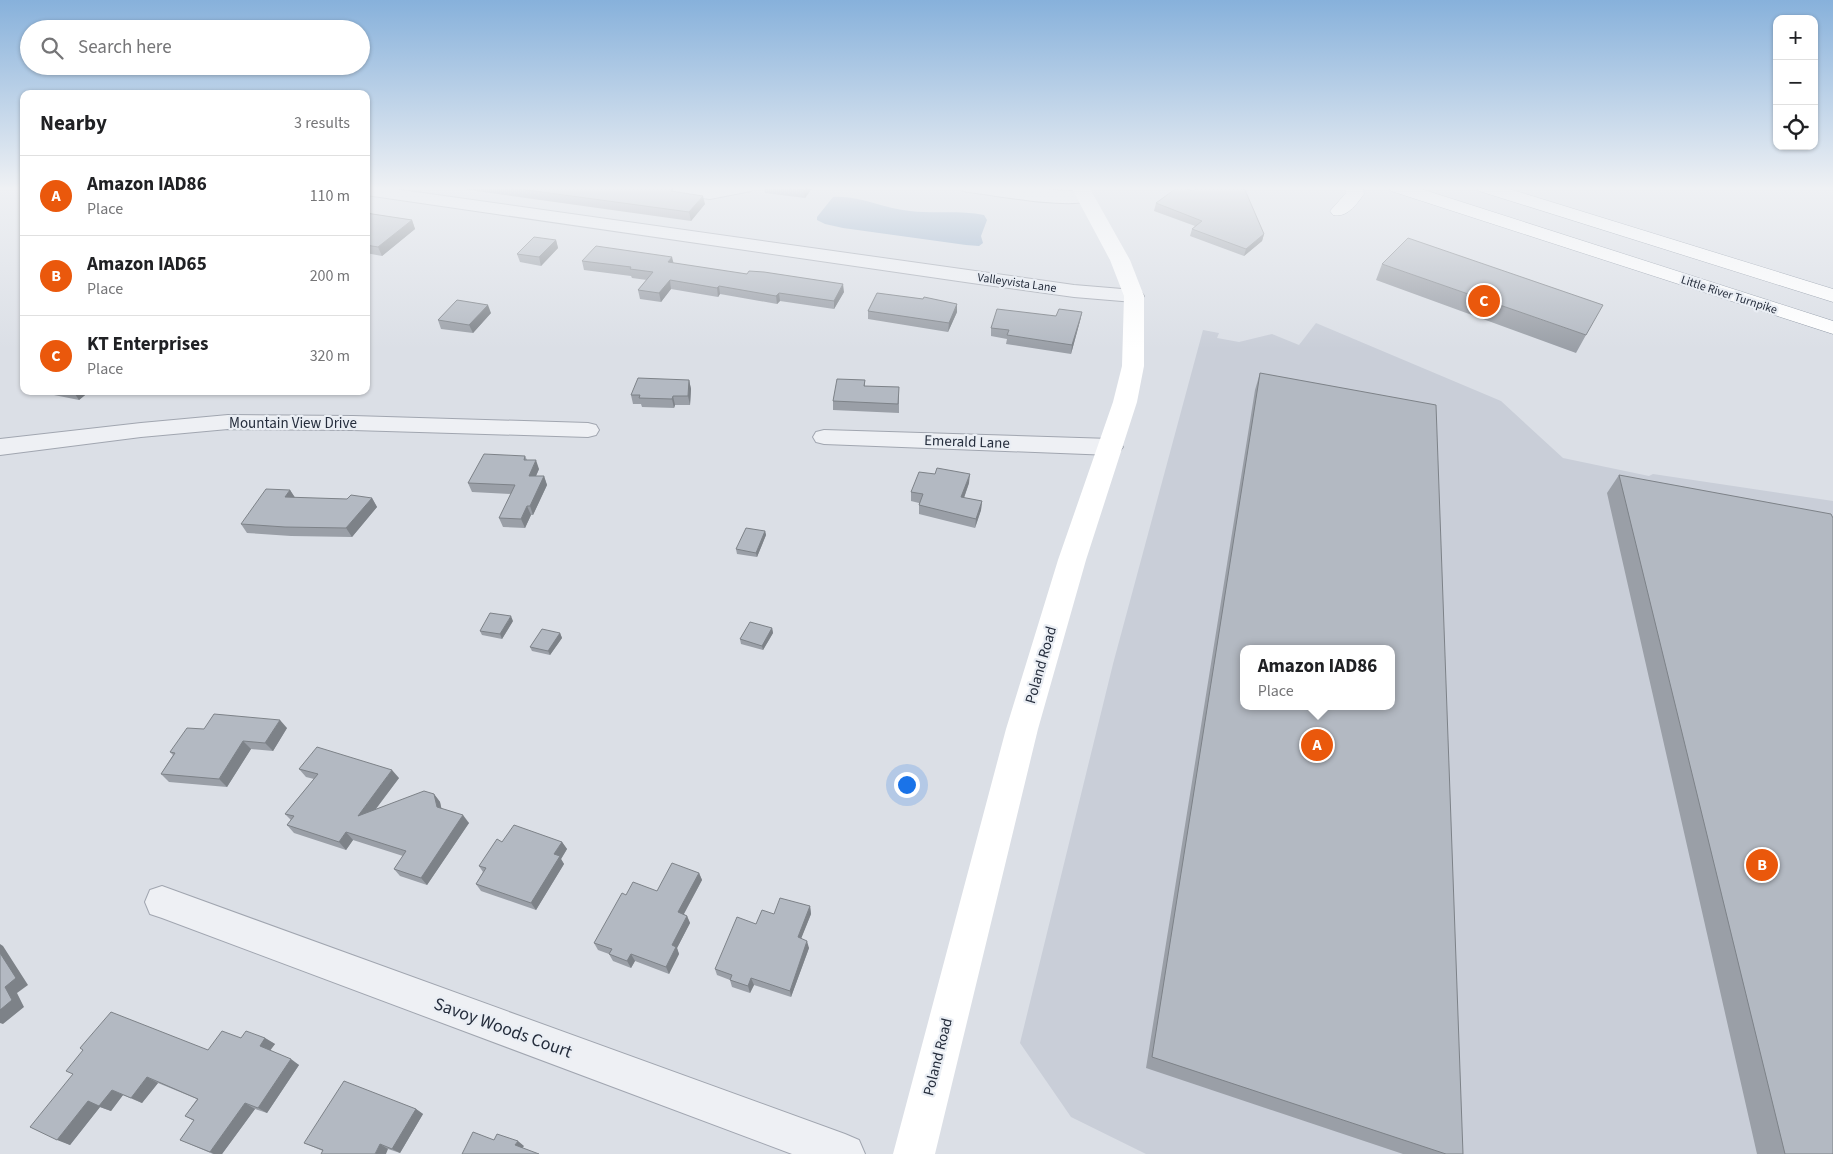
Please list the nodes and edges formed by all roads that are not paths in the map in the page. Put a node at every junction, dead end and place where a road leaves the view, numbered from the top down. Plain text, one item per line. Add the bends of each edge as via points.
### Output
1 (720, 241) edge
2 (1109, 241) edge
3 (1564, 241) edge
4 (1657, 241) edge
5 (1134, 296) junction
6 (1833, 296) edge
7 (1833, 328) edge
8 (588, 430) dead end
9 (824, 437) dead end
10 (0, 446) edge
11 (1111, 448) junction
12 (162, 902) dead end
13 (845, 1154) edge
14 (914, 1154) edge

1 - 5 street, Valleyvista Lane via 1074,291
2 - 5 main road, Poland Road
3 - 7 main road, Little River Turnpike
4 - 6 main road, Little River Turnpike
5 - 11 main road, Poland Road via 1132,366
8 - 10 street, Mountain View Drive via 228,422
9 - 11 street, Emerald Lane
11 - 14 main road, Poland Road via 1072,560 1022,729
12 - 13 street, Savoy Woods Court

